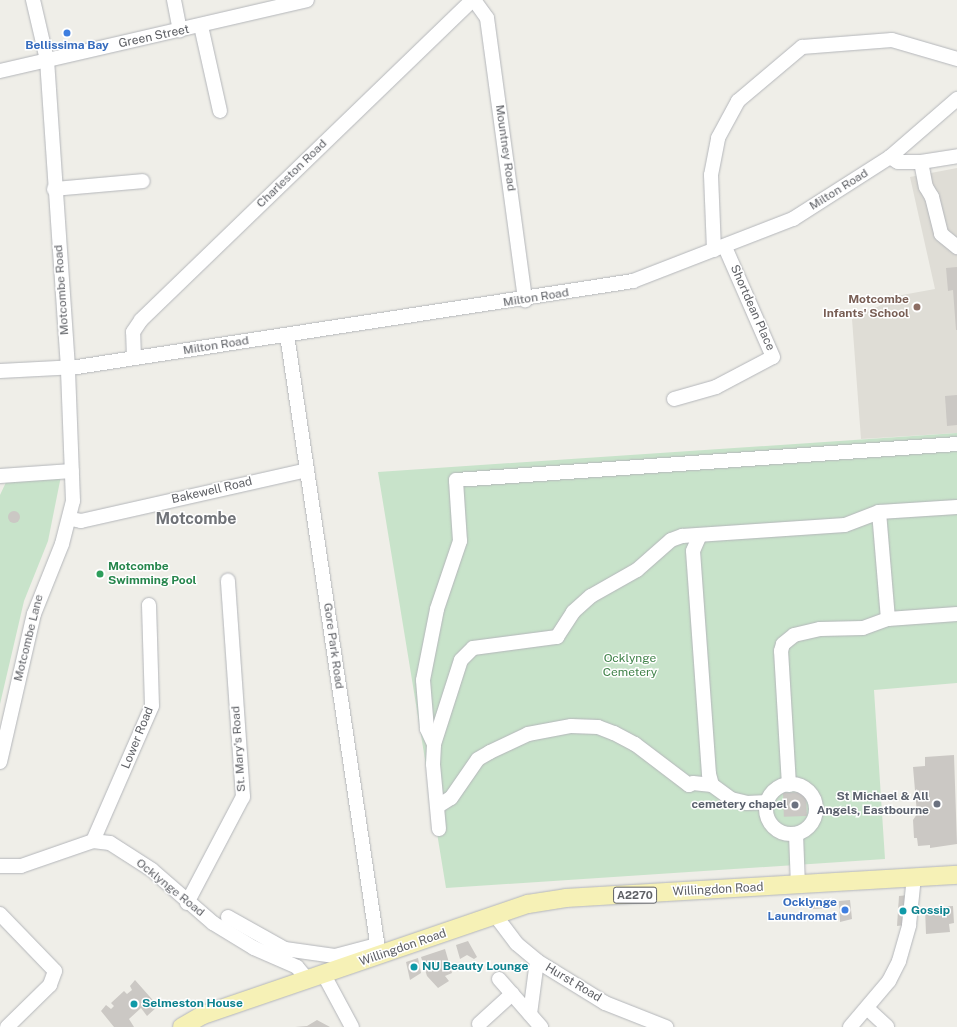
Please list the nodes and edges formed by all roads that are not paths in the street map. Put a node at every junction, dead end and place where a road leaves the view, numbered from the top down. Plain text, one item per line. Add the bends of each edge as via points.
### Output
1 (33, 0) edge
2 (174, 0) edge
3 (306, 0) edge
4 (473, 0) edge
5 (201, 26) junction
6 (180, 30) junction
7 (957, 59) edge
8 (47, 60) junction
9 (0, 71) edge
10 (957, 99) edge
11 (220, 111) dead end
12 (957, 156) edge
13 (890, 157) junction
14 (921, 162) junction
15 (143, 181) dead end
16 (54, 189) junction
17 (957, 247) edge
18 (719, 249) junction
19 (525, 300) junction
20 (287, 335) junction
21 (134, 358) junction
22 (68, 368) junction
23 (0, 371) edge
24 (674, 399) dead end
25 (957, 444) edge
26 (307, 470) junction
27 (72, 471) junction
28 (0, 476) edge
29 (957, 507) edge
30 (879, 512) junction
31 (71, 519) junction
32 (700, 535) junction
33 (228, 581) dead end
34 (149, 605) dead end
35 (957, 614) edge
36 (888, 619) junction
37 (434, 744) junction
38 (0, 762) edge
39 (712, 785) junction
40 (788, 785) junction
41 (768, 802) junction
42 (438, 806) junction
43 (439, 829) dead end
44 (796, 834) junction
45 (93, 841) junction
46 (0, 866) edge
47 (957, 875) edge
48 (914, 877) junction
49 (798, 885) junction
50 (187, 902) junction
51 (0, 914) edge
52 (495, 915) junction
53 (228, 917) dead end
54 (378, 950) junction
55 (537, 961) junction
56 (324, 975) junction
57 (306, 979) junction
58 (499, 979) dead end
59 (512, 994) junction
60 (868, 1009) junction
61 (530, 1014) junction
62 (479, 1024) dead end
63 (7, 1027) edge
64 (182, 1027) edge
65 (352, 1027) edge
66 (541, 1027) edge
67 (666, 1027) edge
68 (850, 1027) edge
69 (887, 1027) edge

1 - 8 street, Motcombe Road
2 - 6 street
3 - 5 street, Green Street
4 - 19 street, Mountney Road via 487,18
4 - 21 street, Charleston Road via 141,320 133,332
5 - 6 street, Green Street
5 - 11 street
6 - 8 street, Green Street
7 - 18 street via 892,40 802,47 738,100 718,138 711,175
8 - 9 street, Green Street
8 - 16 street, Motcombe Road
10 - 13 street, Milton Road
12 - 14 street
13 - 14 street via 898,162
13 - 18 street, Milton Road via 793,219
14 - 17 street via 941,234
15 - 16 street
16 - 22 street, Motcombe Road
18 - 19 street, Milton Road via 633,281
18 - 24 street, Shortdean Place via 773,357 716,387
19 - 20 street, Milton Road
20 - 21 street, Milton Road
20 - 26 street, Gore Park Road
21 - 22 street, Milton Road
22 - 23 street, Milton Road
22 - 27 street, Motcombe Road
25 - 37 street via 456,480 460,542 437,609 423,680 428,729
26 - 31 street, Bakewell Road via 81,521
26 - 54 street, Gore Park Road
27 - 28 street
27 - 31 street, Motcombe Road
29 - 30 street
30 - 32 street via 845,525
30 - 36 street
31 - 38 street, Motcombe Lane via 34,614
32 - 37 street via 671,540 637,570 591,596 573,612 557,637 481,646 466,654 461,660
32 - 39 street via 694,551 708,774
33 - 50 street, St. Mary's Road via 243,798
34 - 45 street, Lower Road via 152,706
35 - 36 street
36 - 40 street via 863,628 820,629 794,635 783,644 781,651
37 - 42 street via 433,764
39 - 41 street via 731,799 752,803
39 - 42 street via 689,785 681,781 635,744 614,733 598,727 571,726 528,734 478,759 451,798
40 - 41 street via 774,791
40 - 44 street via 805,788 815,802 814,818 807,829
41 - 44 street via 767,813 774,827 780,832
42 - 43 street
44 - 49 street
45 - 46 street, Ocklynge Road via 21,866
45 - 50 street, Ocklynge Road via 110,843 152,870
47 - 48 main road, Willingdon Road / A2270
48 - 49 main road, Willingdon Road / A2270
48 - 60 street via 910,918 899,961 889,981
49 - 52 main road, Willingdon Road / A2270 via 566,898 528,904
50 - 57 street, Ocklynge Road via 254,948 297,967
51 - 63 street via 55,971 50,985
52 - 54 main road, Willingdon Road / A2270
52 - 55 street, Hurst Road via 517,944
53 - 54 street via 285,949 334,956
54 - 56 main road, Willingdon Road / A2270
55 - 61 street
55 - 67 street, Hurst Road via 605,1003
56 - 57 main road, A2270
56 - 65 street
57 - 64 main road, A2270 via 203,1015
58 - 59 street
59 - 61 street
59 - 62 street
60 - 68 street
60 - 69 street
61 - 66 street

